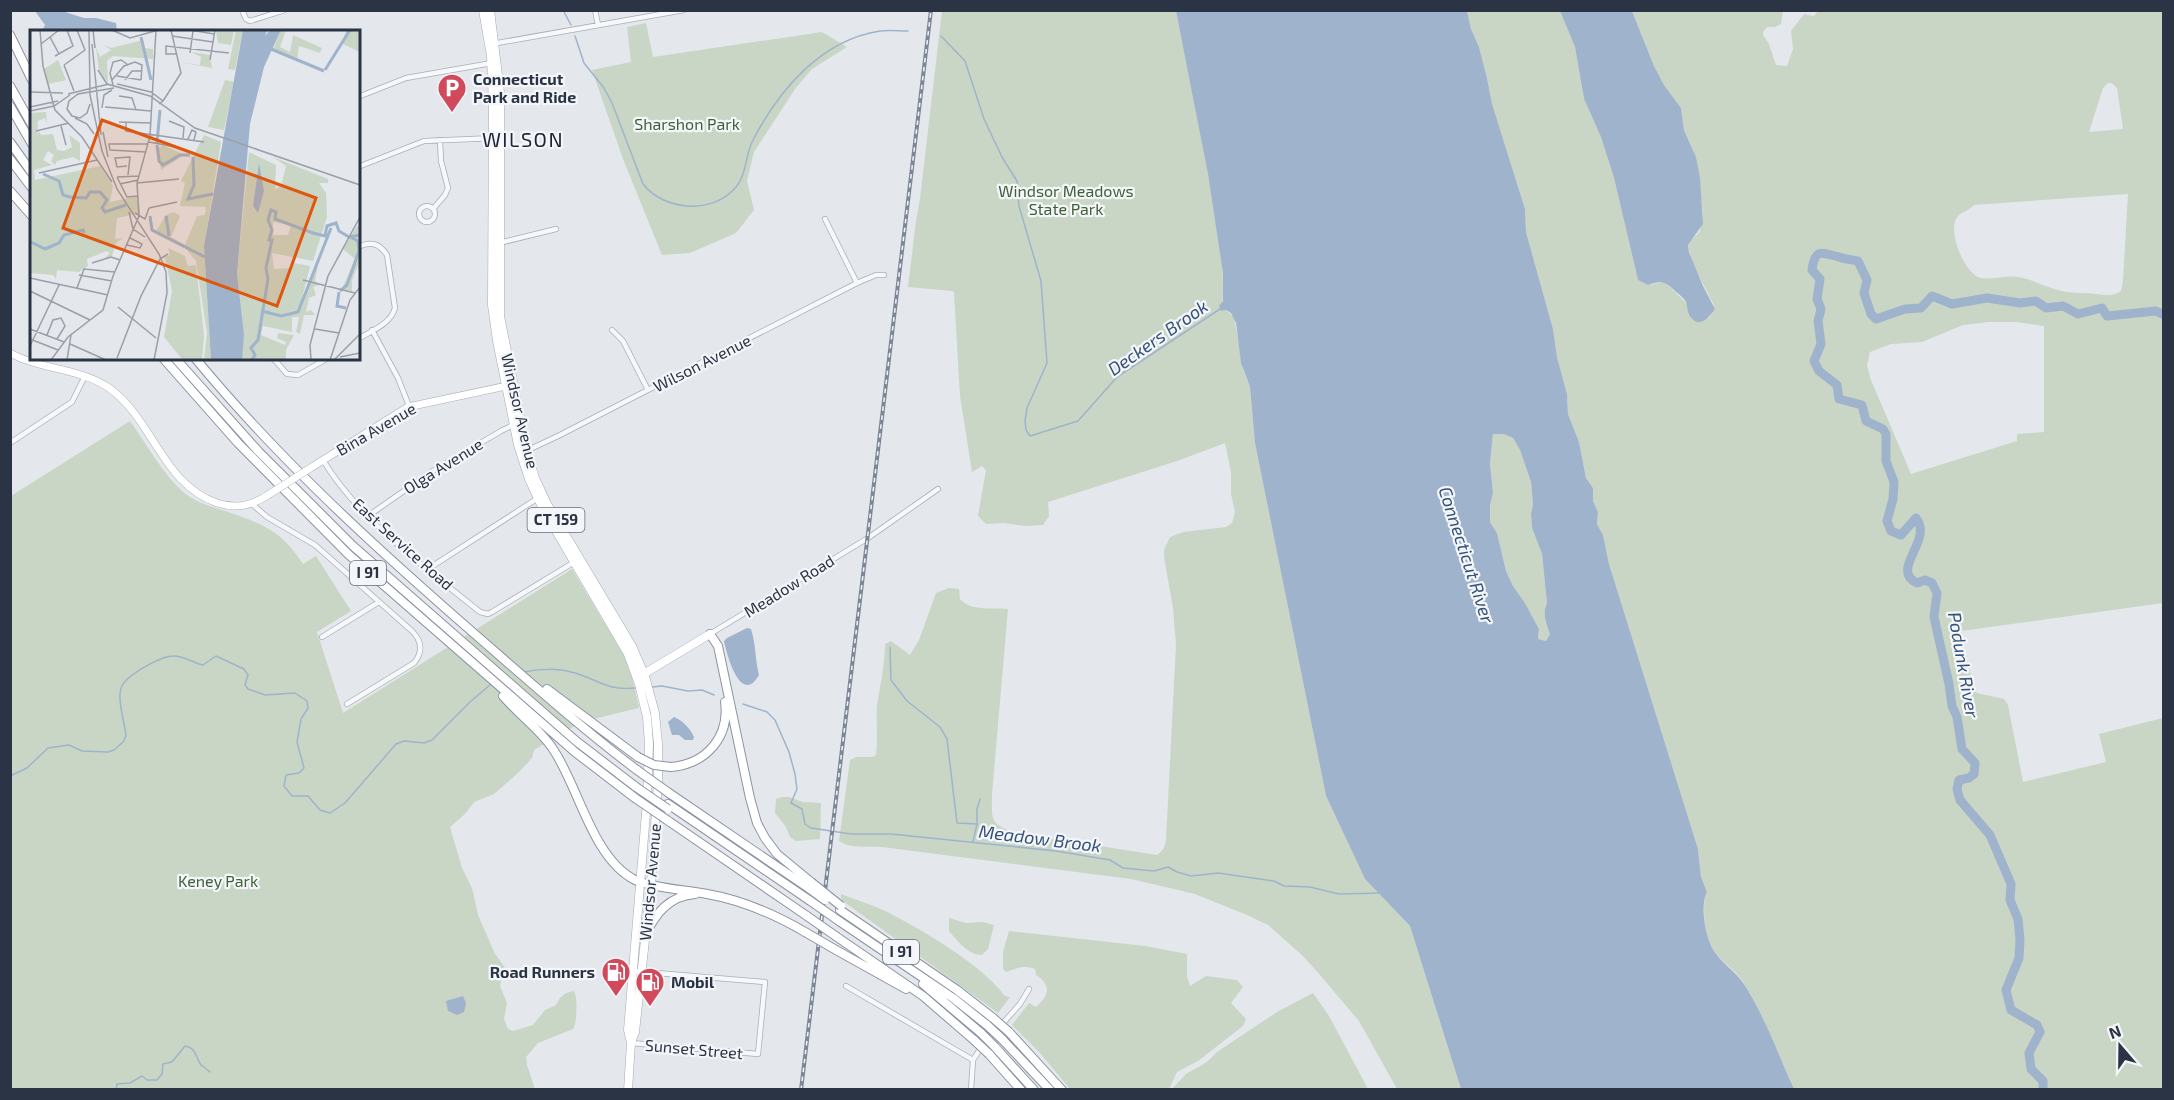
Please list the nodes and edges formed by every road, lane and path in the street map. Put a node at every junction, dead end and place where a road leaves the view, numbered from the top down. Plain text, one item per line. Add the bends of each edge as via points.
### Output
1 (242, 10) edge
2 (285, 10) edge
3 (483, 10) edge
4 (490, 10) edge
5 (595, 10) edge
6 (684, 10) edge
7 (676, 11) edge
8 (598, 25) junction
9 (10, 35) edge
10 (492, 44) junction
11 (494, 63) junction
12 (30, 76) edge
13 (10, 86) edge
14 (360, 96) edge
15 (10, 106) edge
16 (30, 121) edge
17 (497, 138) junction
18 (440, 140) junction
19 (10, 141) edge
20 (30, 141) edge
21 (15, 157) edge
22 (360, 166) edge
23 (30, 171) edge
24 (30, 185) edge
25 (10, 191) edge
26 (433, 209) dead end
27 (30, 214) edge
28 (825, 219) dead end
29 (556, 229) dead end
30 (499, 243) junction
31 (360, 246) edge
32 (495, 271) junction
33 (884, 275) dead end
34 (857, 283) junction
35 (372, 330) junction
36 (612, 330) dead end
37 (360, 338) edge
38 (10, 353) edge
39 (165, 360) edge
40 (177, 360) edge
41 (185, 360) edge
42 (197, 360) edge
43 (203, 360) edge
44 (275, 360) edge
45 (324, 360) edge
46 (85, 376) junction
47 (510, 386) junction
48 (220, 389) junction
49 (648, 390) junction
50 (409, 406) junction
51 (517, 424) junction
52 (10, 443) edge
53 (523, 451) junction
54 (323, 460) junction
55 (938, 489) dead end
56 (540, 496) junction
57 (252, 504) junction
58 (368, 516) junction
59 (577, 561) junction
60 (428, 569) junction
61 (379, 602) junction
62 (710, 634) junction
63 (322, 637) dead end
64 (486, 659) junction
65 (643, 683) junction
66 (544, 690) junction
67 (509, 698) junction
68 (347, 704) dead end
69 (641, 883) junction
70 (651, 885) junction
71 (810, 886) junction
72 (714, 895) junction
73 (839, 924) junction
74 (641, 935) junction
75 (637, 972) junction
76 (846, 986) dead end
77 (1029, 989) dead end
78 (923, 996) junction
79 (990, 1022) junction
80 (1006, 1035) junction
81 (977, 1036) junction
82 (631, 1043) junction
83 (992, 1050) junction
84 (973, 1060) junction
85 (628, 1089) edge
86 (971, 1089) edge
87 (1021, 1089) edge
88 (1034, 1089) edge
89 (1050, 1089) edge
90 (1062, 1089) edge

1 - 2 street via 252,21
3 - 10 main road, Windsor Avenue / CT 159
4 - 10 main road, Windsor Avenue / CT 159
5 - 8 street
6 - 7 street
7 - 8 street
8 - 10 street
9 - 12 highway
10 - 11 main road, Windsor Avenue / CT 159
11 - 14 street via 406,78
11 - 17 main road, Windsor Avenue / CT 159
13 - 16 highway
15 - 20 highway
17 - 18 street
17 - 30 main road, Windsor Avenue / CT 159
17 - 32 main road, Windsor Avenue / CT 159
18 - 22 street via 418,142
18 - 26 street via 448,188
19 - 21 highway
21 - 23 highway
21 - 24 highway
25 - 27 highway
28 - 34 street
29 - 30 street
30 - 32 main road, Windsor Avenue / CT 159
31 - 35 street via 376,244 387,255 395,308 388,321
32 - 47 main road, Windsor Avenue / CT 159
33 - 34 street, Wilson Avenue
34 - 49 street, Wilson Avenue
35 - 37 street
35 - 50 street
36 - 49 street via 623,341
38 - 46 street via 29,362
39 - 67 highway, I 91 via 312,520
40 - 64 highway via 320,515
41 - 64 highway via 326,513
42 - 48 highway, I 91
43 - 48 highway
44 - 45 street via 287,374 298,375
46 - 52 street via 72,402
46 - 57 street via 122,399 175,474 189,487 222,504
47 - 50 street, Bina Avenue
47 - 51 main road, Windsor Avenue / CT 159
48 - 66 highway, I 91 via 347,521
49 - 53 street, Wilson Avenue
50 - 54 street, Bina Avenue
51 - 53 main road, Windsor Avenue / CT 159
51 - 58 street, Olga Avenue via 431,472
53 - 56 main road, Windsor Avenue / CT 159
54 - 57 street, Bina Avenue, bridge
54 - 58 street, East Service Road
55 - 62 street, Meadow Road
56 - 59 main road, Windsor Avenue / CT 159
56 - 60 street
57 - 61 street via 315,545
58 - 60 street, East Service Road
59 - 60 street, East Service Road via 488,614 480,612
59 - 65 main road, Windsor Avenue / CT 159 via 632,646
61 - 63 street
61 - 68 street via 416,635 419,656 414,663
62 - 65 main road, Meadow Road
62 - 66 highway, bridge via 726,704 723,728 718,741 690,763 671,767 654,765 638,757
62 - 71 highway via 718,646 757,823 777,854
64 - 73 highway, bridge via 636,784
65 - 69 main road, Windsor Avenue / CT 159 via 649,744
65 - 70 main road, Windsor Avenue / CT 159 via 657,728 659,760
66 - 71 highway, I 91, bridge via 637,770
67 - 69 highway via 554,750 611,860
67 - 78 highway, I 91, bridge via 635,798
69 - 70 highway
69 - 74 main road, Windsor Avenue / CT 159
70 - 72 highway
70 - 74 main road, Windsor Avenue / CT 159
71 - 79 highway, I 91, bridge via 957,990
72 - 74 highway via 688,895 672,901
72 - 78 highway, bridge via 760,909
73 - 79 highway
73 - 81 highway via 933,992
74 - 75 main road, Windsor Avenue / CT 159
75 - 82 main road, Windsor Avenue / CT 159 via 628,1030
75 - 82 street, Sunset Street via 765,982 758,1054
76 - 84 street
77 - 84 street
78 - 81 highway, I 91
79 - 80 highway, bridge
80 - 89 highway
80 - 90 highway
81 - 83 highway, I 91, bridge
82 - 85 main road, CT 159
83 - 87 highway, I 91
83 - 88 highway
84 - 86 street

